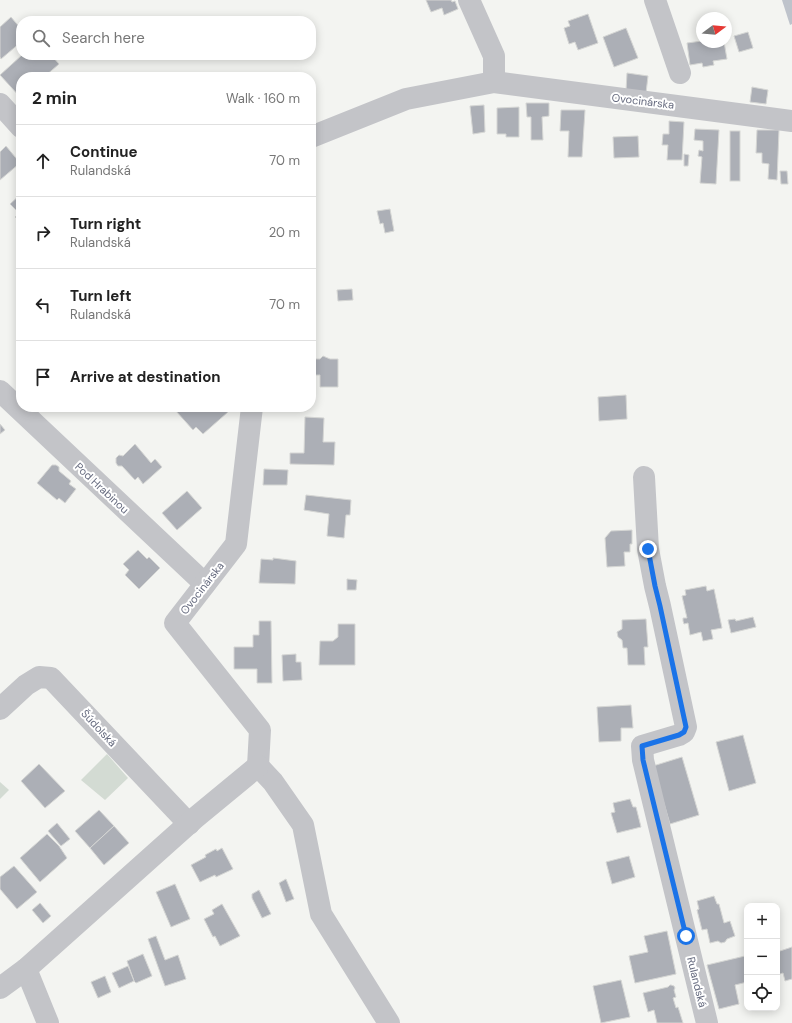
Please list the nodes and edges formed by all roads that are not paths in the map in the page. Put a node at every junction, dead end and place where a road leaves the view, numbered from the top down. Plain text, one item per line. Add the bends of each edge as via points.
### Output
1 (469, 0) edge
2 (655, 0) edge
3 (680, 73) dead end
4 (494, 82) junction
5 (0, 104) edge
6 (792, 121) edge
7 (16, 122) edge
8 (316, 135) edge
9 (0, 391) edge
10 (16, 406) edge
11 (22, 412) edge
12 (251, 412) edge
13 (644, 477) dead end
14 (205, 584) junction
15 (0, 709) edge
16 (258, 766) junction
17 (189, 824) junction
18 (26, 969) junction
19 (0, 988) edge
20 (48, 1023) edge
21 (389, 1023) edge
22 (707, 1023) edge

1 - 4 street via 494,56
2 - 3 street
4 - 6 street, Ovocinárska
4 - 8 street, Ovocinárska via 406,99
5 - 7 street
9 - 10 street, Pod Hrabinou
11 - 14 street, Pod Hrabinou
12 - 14 street, Ovocinárska via 236,544
13 - 22 street, Rulandská via 648,549 686,727 679,735 642,746 643,760
14 - 16 street, Ovocinárska via 175,623 260,730
15 - 17 street, Šúdolská via 26,684 39,677 51,678
16 - 17 street
16 - 21 street via 304,825 321,914
17 - 18 street
18 - 19 street
18 - 20 street

